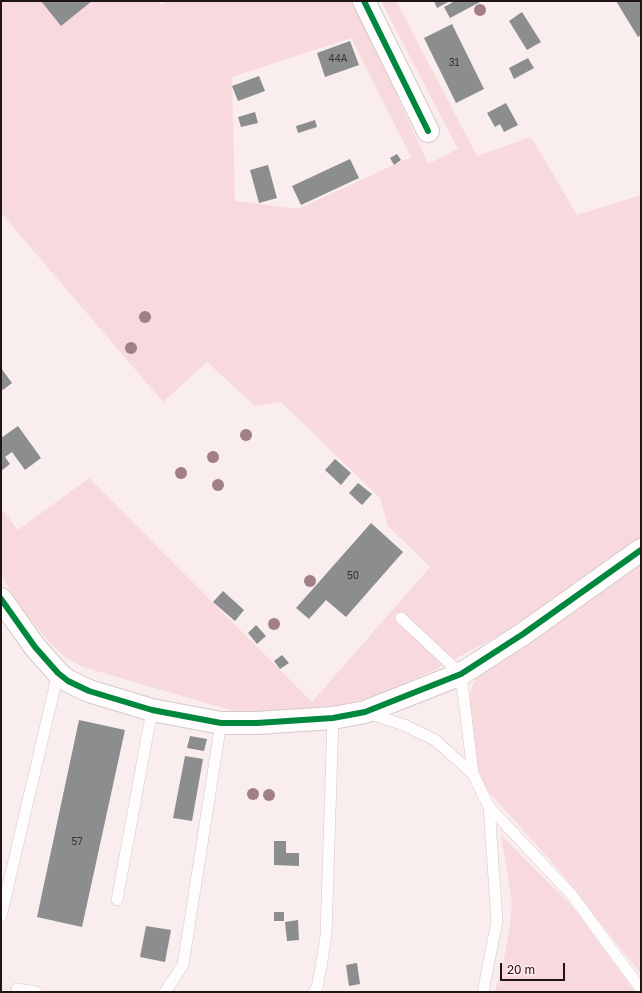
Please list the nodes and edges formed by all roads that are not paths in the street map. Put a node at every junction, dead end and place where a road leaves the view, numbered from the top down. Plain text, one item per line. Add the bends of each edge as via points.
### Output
1 (364, 1) edge
2 (428, 131) dead end
3 (641, 550) edge
4 (1, 599) edge
5 (401, 618) dead end
6 (58, 673) junction
7 (461, 674) junction
8 (152, 710) junction
9 (365, 712) junction
10 (333, 718) junction
11 (221, 723) junction
12 (473, 774) junction
13 (489, 807) junction
14 (117, 900) dead end
15 (1, 916) edge
16 (16, 989) dead end
17 (641, 989) edge
18 (36, 992) edge
19 (165, 992) edge
20 (314, 992) edge
21 (483, 992) edge

1 - 2 street
3 - 7 street via 523,634
4 - 6 street via 35,647
5 - 7 lane
6 - 8 street via 89,691
6 - 15 lane
7 - 9 street
7 - 12 lane
8 - 11 street
8 - 14 lane
9 - 10 street
9 - 12 lane via 404,725 435,740
10 - 11 street
10 - 20 lane via 326,936 317,988
11 - 19 lane via 183,965
12 - 13 lane
13 - 17 lane via 571,894
13 - 21 lane via 496,921
16 - 18 lane

